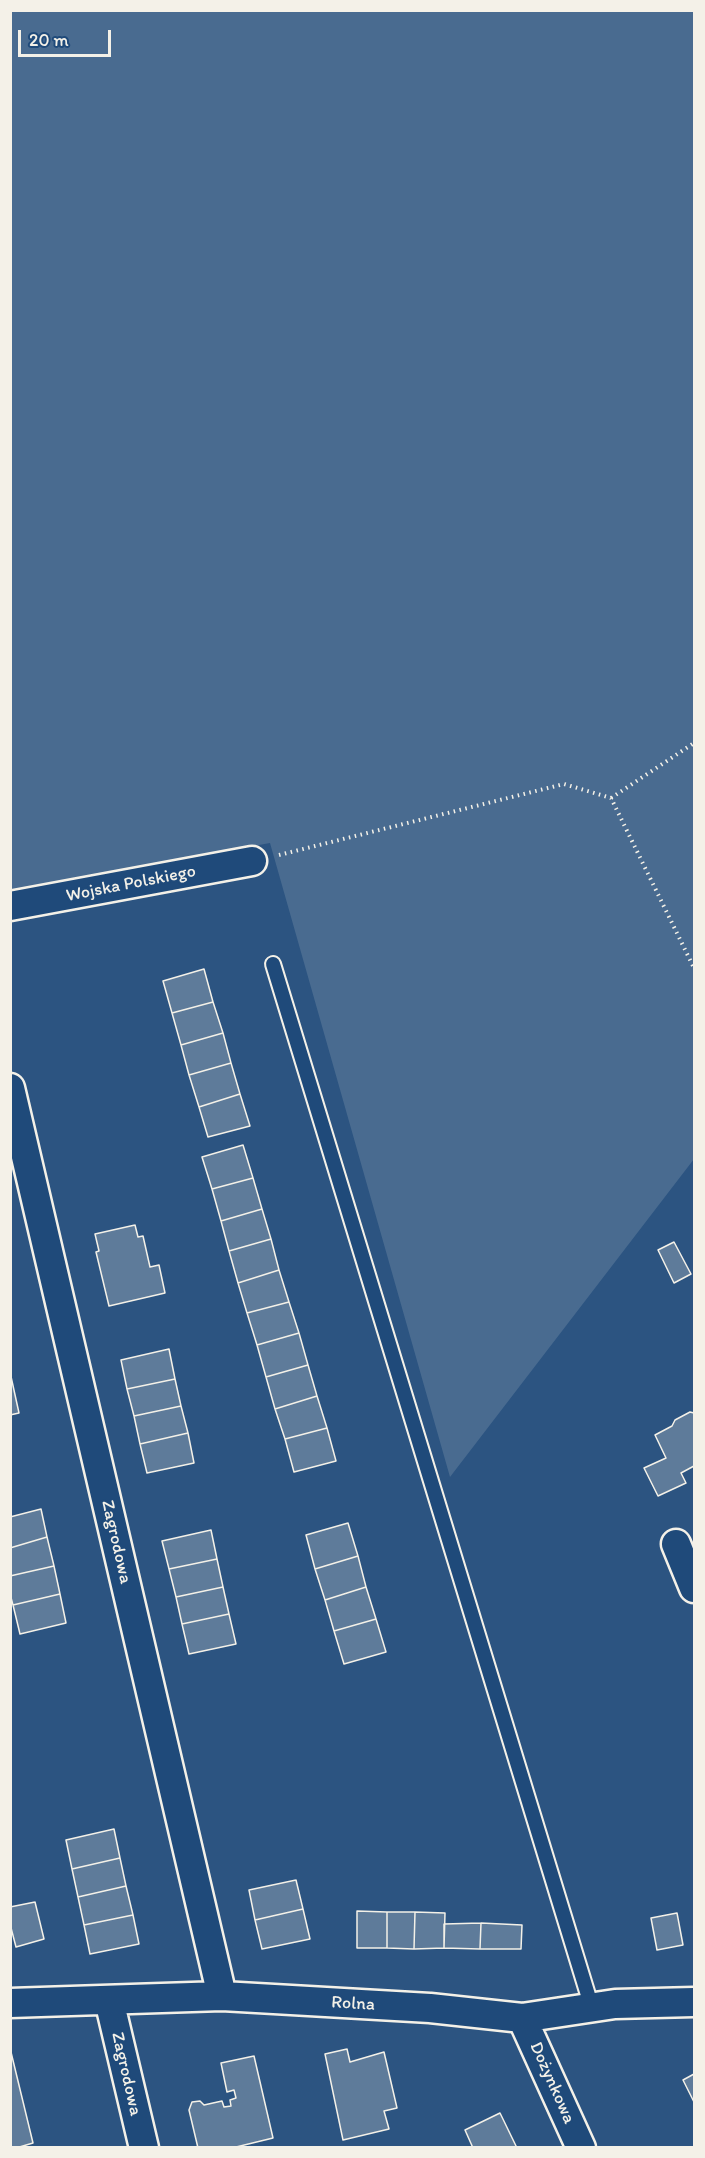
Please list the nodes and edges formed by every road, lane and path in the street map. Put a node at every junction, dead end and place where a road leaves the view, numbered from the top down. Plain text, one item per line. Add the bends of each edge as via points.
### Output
1 (694, 743) edge
2 (611, 798) junction
3 (252, 861) joint
4 (10, 906) edge
5 (273, 964) dead end
6 (694, 968) edge
7 (10, 1088) edge
8 (676, 1544) dead end
9 (694, 1588) edge
10 (222, 1996) junction
11 (109, 2000) junction
12 (694, 2002) edge
13 (10, 2003) edge
14 (592, 2008) junction
15 (522, 2018) junction
16 (144, 2148) edge
17 (581, 2148) edge

1 - 2 path
2 - 3 path via 564,784
2 - 6 path
3 - 4 street, Wojska Polskiego
5 - 14 lane
7 - 10 street, Zagrodowa
8 - 9 street
10 - 11 street, Rolna
10 - 15 street, Rolna via 430,2008
11 - 13 street, Rolna
11 - 16 street, Zagrodowa
12 - 14 street, Rolna
14 - 15 street, Rolna
15 - 17 street, Dożynkowa

